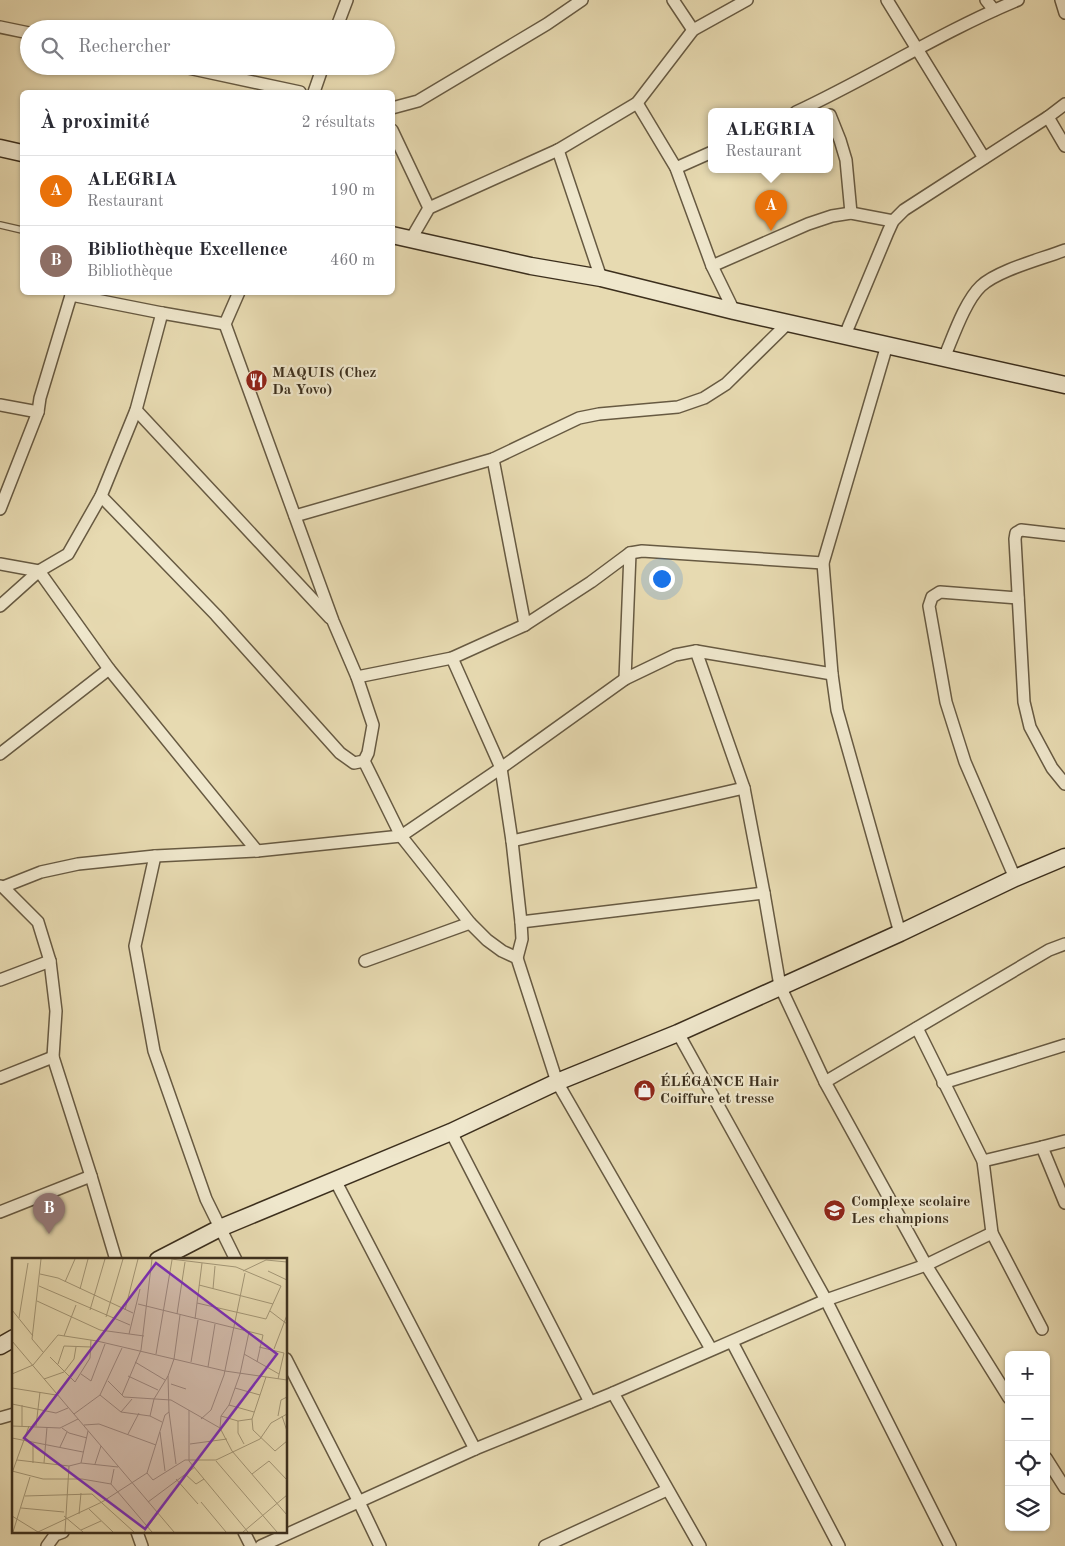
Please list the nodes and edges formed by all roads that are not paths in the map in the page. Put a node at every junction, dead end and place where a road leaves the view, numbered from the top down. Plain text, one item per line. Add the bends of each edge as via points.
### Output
1 (347, 0) edge
2 (582, 0) edge
3 (673, 0) edge
4 (747, 0) edge
5 (887, 0) edge
6 (986, 0) edge
7 (1018, 0) edge
8 (1061, 0) edge
9 (994, 10) junction
10 (1065, 13) edge
11 (339, 20) edge
12 (0, 27) edge
13 (693, 30) junction
14 (20, 32) edge
15 (917, 48) junction
16 (221, 75) edge
17 (320, 75) edge
18 (291, 90) edge
19 (315, 90) edge
20 (823, 100) junction
21 (637, 103) junction
22 (1065, 104) edge
23 (395, 107) edge
24 (805, 108) edge
25 (826, 108) edge
26 (1048, 117) junction
27 (833, 123) edge
28 (395, 136) edge
29 (1065, 146) edge
30 (0, 148) edge
31 (558, 150) junction
32 (20, 153) edge
33 (708, 154) edge
34 (984, 158) junction
35 (676, 168) junction
36 (429, 208) junction
37 (851, 213) junction
38 (893, 221) junction
39 (0, 225) edge
40 (20, 230) edge
41 (395, 236) edge
42 (411, 239) junction
43 (1065, 250) edge
44 (712, 266) junction
45 (600, 278) junction
46 (72, 295) edge
47 (77, 295) edge
48 (238, 295) edge
49 (734, 311) junction
50 (162, 313) junction
51 (789, 322) junction
52 (225, 324) junction
53 (845, 335) junction
54 (887, 345) junction
55 (944, 358) junction
56 (1064, 383) edge
57 (0, 405) edge
58 (136, 410) junction
59 (38, 412) junction
60 (493, 459) junction
61 (5, 478) edge
62 (101, 496) junction
63 (0, 508) edge
64 (295, 516) junction
65 (1065, 536) edge
66 (630, 553) junction
67 (823, 563) junction
68 (0, 564) edge
69 (40, 571) junction
70 (1018, 598) junction
71 (0, 606) edge
72 (333, 621) junction
73 (525, 625) junction
74 (696, 651) junction
75 (452, 658) junction
76 (109, 669) junction
77 (832, 674) junction
78 (357, 677) junction
79 (625, 679) junction
80 (0, 754) edge
81 (364, 761) junction
82 (501, 768) junction
83 (1065, 784) edge
84 (744, 788) junction
85 (401, 836) junction
86 (512, 841) junction
87 (257, 851) junction
88 (155, 856) junction
89 (1065, 857) edge
90 (1015, 878) junction
91 (1, 886) edge
92 (764, 894) junction
93 (521, 922) junction
94 (470, 923) junction
95 (900, 933) junction
96 (1065, 944) edge
97 (517, 958) junction
98 (50, 961) junction
99 (365, 961) dead end
100 (0, 980) edge
101 (780, 986) junction
102 (917, 1028) junction
103 (678, 1033) junction
104 (1065, 1045) edge
105 (53, 1057) junction
106 (0, 1078) edge
107 (557, 1082) junction
108 (825, 1082) junction
109 (944, 1083) junction
110 (451, 1132) junction
111 (1065, 1141) edge
112 (1042, 1147) junction
113 (983, 1160) junction
114 (91, 1176) junction
115 (335, 1180) junction
116 (1065, 1203) edge
117 (0, 1212) edge
118 (220, 1228) junction
119 (992, 1233) junction
120 (115, 1258) edge
121 (162, 1258) edge
122 (235, 1258) edge
123 (926, 1265) junction
124 (826, 1300) junction
125 (1042, 1330) dead end
126 (12, 1339) edge
127 (732, 1342) junction
128 (0, 1346) edge
129 (711, 1349) junction
130 (288, 1363) edge
131 (613, 1393) junction
132 (1008, 1396) edge
133 (590, 1402) junction
134 (475, 1449) junction
135 (1050, 1464) edge
136 (1065, 1488) edge
137 (668, 1490) junction
138 (359, 1502) junction
139 (58, 1534) edge
140 (138, 1534) edge
141 (245, 1534) edge
142 (288, 1534) edge
143 (288, 1534) edge
144 (47, 1546) edge
145 (142, 1546) edge
146 (251, 1546) edge
147 (261, 1546) edge
148 (380, 1546) edge
149 (545, 1546) edge
150 (700, 1546) edge
151 (840, 1546) edge
152 (950, 1546) edge

1 - 11 street
2 - 23 street via 418,100
3 - 13 street
4 - 13 street
5 - 15 street
6 - 9 street
7 - 9 street
8 - 10 street
9 - 15 street
12 - 14 street
13 - 21 street
15 - 20 street
15 - 34 street
16 - 18 street
17 - 19 street
20 - 24 street
20 - 25 street
21 - 31 street
21 - 35 street
22 - 26 street
26 - 29 street
26 - 34 street
27 - 37 street via 846,160
28 - 36 street
30 - 32 main road
31 - 36 street
31 - 45 street
33 - 35 street
34 - 38 street via 904,210
35 - 44 street
36 - 42 street
37 - 38 street
37 - 44 street via 808,224
38 - 53 street
39 - 40 lane
41 - 42 main road
42 - 45 main road
43 - 55 street via 994,276 980,287 970,300
44 - 49 street
45 - 49 main road
46 - 59 street
47 - 50 street
48 - 52 street
49 - 51 main road
50 - 52 street
50 - 58 street
51 - 53 main road
51 - 60 street via 726,384 704,398 678,407 579,418
52 - 64 street
53 - 54 main road
54 - 55 main road
54 - 67 street
55 - 56 main road
57 - 59 street
58 - 62 street
58 - 72 street
59 - 61 street
60 - 64 street
60 - 73 street
61 - 63 street
62 - 69 street via 68,554
62 - 81 street via 216,615 340,753 354,763
64 - 72 street
65 - 70 street via 1021,530 1016,533
66 - 67 street via 642,551
66 - 73 street
66 - 79 street
67 - 77 street
68 - 69 street
69 - 71 street
69 - 76 street
70 - 83 street via 1024,702 1030,728 1052,768
70 - 90 street via 940,592 932,597 929,606 946,702 965,762
72 - 78 street
73 - 75 street
74 - 77 street
74 - 79 street via 675,654
74 - 84 street
75 - 78 street
75 - 82 street
76 - 80 street
76 - 87 street
77 - 95 street via 838,710
78 - 81 street via 373,725
79 - 82 street
81 - 85 street
82 - 85 street
82 - 86 street
84 - 86 street
84 - 92 street
85 - 87 street
85 - 94 street
86 - 93 street
87 - 88 street
88 - 91 street via 69,866
88 - 118 street via 134,946 154,1051 206,1199
89 - 90 main road
90 - 95 main road
91 - 98 street via 38,922
92 - 93 street
92 - 101 street
93 - 97 street via 522,939
94 - 97 street via 487,940
94 - 99 street
95 - 101 main road
96 - 102 street via 1049,950
97 - 107 street
98 - 100 street
98 - 105 street via 56,1011
101 - 103 main road
101 - 108 street
102 - 108 street
102 - 109 street
103 - 107 main road
103 - 124 street
104 - 109 street
105 - 106 street
105 - 114 street
107 - 110 main road
107 - 129 street
108 - 123 street
109 - 113 street
110 - 115 main road
110 - 133 street
111 - 112 street
112 - 113 street
112 - 116 street
113 - 119 street
114 - 117 street
114 - 120 street
115 - 118 main road
115 - 134 street
118 - 121 main road
118 - 122 street
119 - 123 street
119 - 125 street
123 - 124 street
123 - 132 street
124 - 127 street
124 - 152 street
126 - 128 main road
127 - 129 street
127 - 151 street
129 - 131 street
130 - 138 street
131 - 133 street
131 - 137 street
133 - 134 street
134 - 138 street
135 - 136 street
137 - 149 street
137 - 150 street
138 - 143 street
138 - 148 street
139 - 144 street
140 - 145 street
141 - 146 street
142 - 147 street

